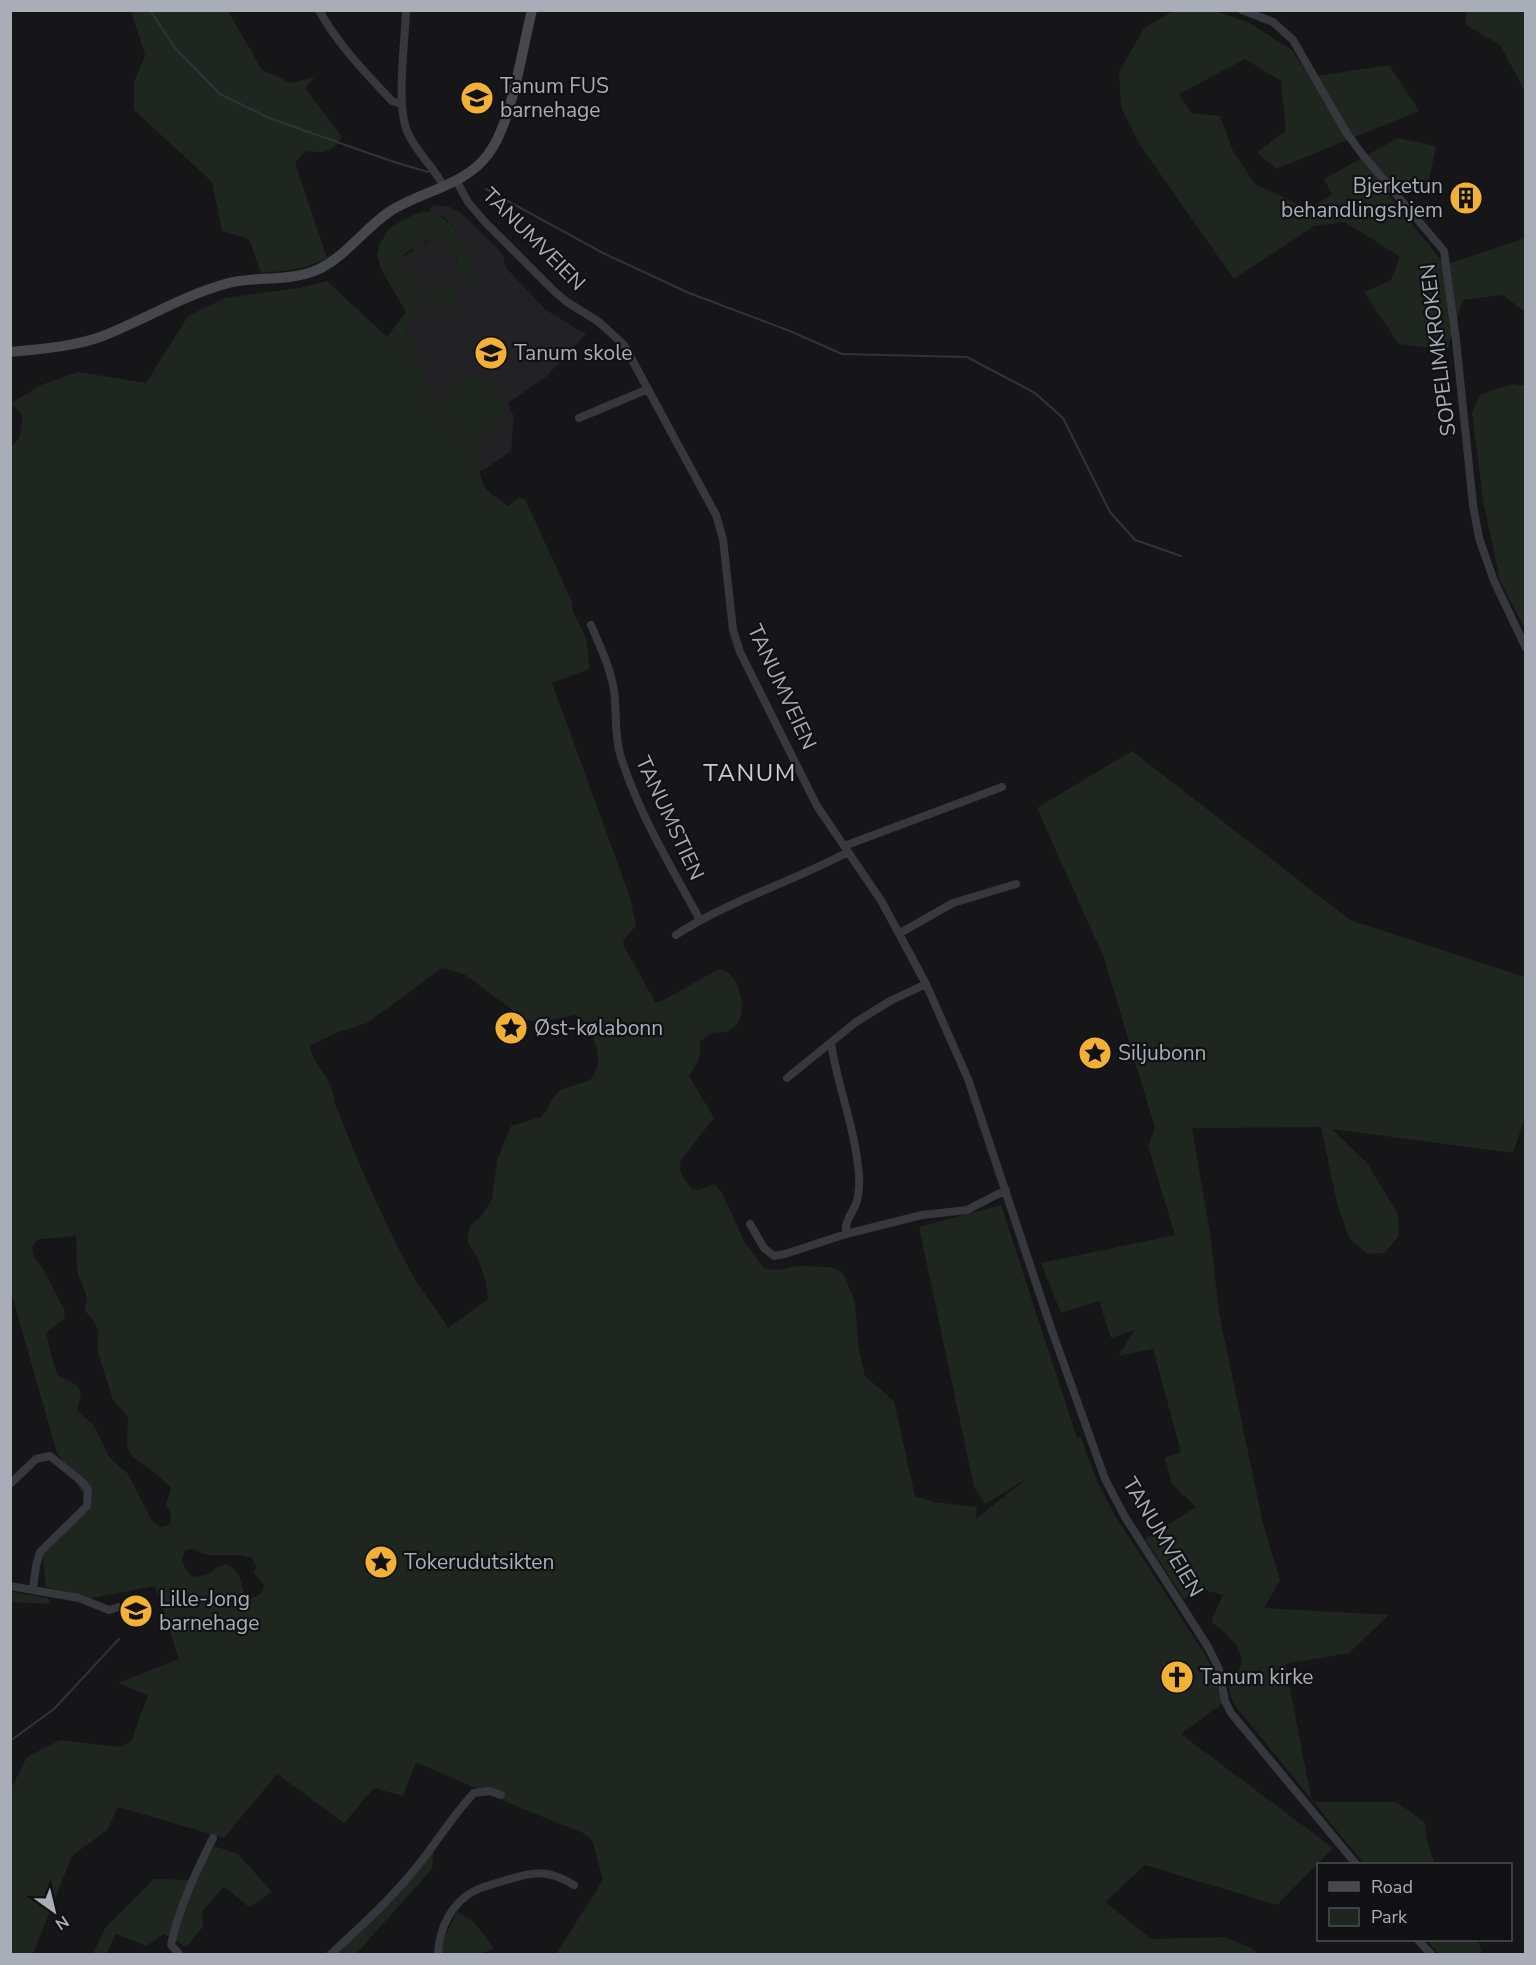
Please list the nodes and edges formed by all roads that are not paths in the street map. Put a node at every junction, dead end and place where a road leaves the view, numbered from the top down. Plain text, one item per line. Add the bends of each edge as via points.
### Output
1 (319, 10) edge
2 (406, 10) edge
3 (532, 10) edge
4 (1242, 10) edge
5 (401, 104) junction
6 (456, 180) junction
7 (443, 186) junction
8 (10, 352) edge
9 (648, 389) junction
10 (579, 418) dead end
11 (591, 625) dead end
12 (1526, 648) edge
13 (1002, 787) dead end
14 (846, 849) junction
15 (1016, 884) dead end
16 (700, 920) junction
17 (900, 933) junction
18 (676, 935) dead end
19 (926, 984) junction
20 (831, 1043) junction
21 (788, 1078) dead end
22 (1006, 1190) junction
23 (750, 1224) dead end
24 (846, 1234) junction
25 (11, 1481) edge
26 (10, 1586) edge
27 (33, 1589) junction
28 (119, 1607) dead end
29 (501, 1795) dead end
30 (213, 1838) dead end
31 (1355, 1863) edge
32 (574, 1885) dead end
33 (1419, 1941) edge
34 (179, 1954) edge
35 (331, 1954) edge
36 (438, 1954) edge
37 (1431, 1954) edge

1 - 5 street via 351,57 392,101
2 - 5 street
3 - 6 main road via 500,134 478,166
4 - 12 street, SOPELIMKROKEN via 1273,22 1293,40 1346,132 1444,251 1479,538 1494,581
5 - 7 street via 408,132
6 - 7 main road, TANUMVEIEN
6 - 9 street, TANUMVEIEN via 484,221 554,291 616,335
7 - 8 main road, TANUMVEIEN via 387,213 330,263 310,273 223,284 97,338
9 - 10 street
9 - 14 street, TANUMVEIEN via 718,521 733,630 740,652 812,798
11 - 16 street, TANUMSTIEN via 613,689 619,751 628,778
13 - 14 street
14 - 16 street via 825,864
14 - 17 street, TANUMVEIEN
15 - 17 street via 953,903
16 - 18 street
17 - 19 street, TANUMVEIEN
19 - 20 street via 856,1022
19 - 22 street, TANUMVEIEN via 968,1079
20 - 21 street
20 - 24 street via 859,1168 859,1190 855,1208 847,1218
22 - 24 street via 967,1210 922,1215
22 - 31 street, TANUMVEIEN via 1110,1491 1208,1647 1231,1713
23 - 24 street via 764,1248 774,1256
25 - 27 street via 36,1459 50,1456 88,1489 87,1506 40,1552
26 - 27 street
27 - 28 street via 79,1598 109,1610
29 - 35 street via 474,1792 415,1869
30 - 34 street via 174,1931 171,1945
32 - 36 street via 560,1876 537,1872 476,1890 446,1919 439,1936
33 - 37 street

